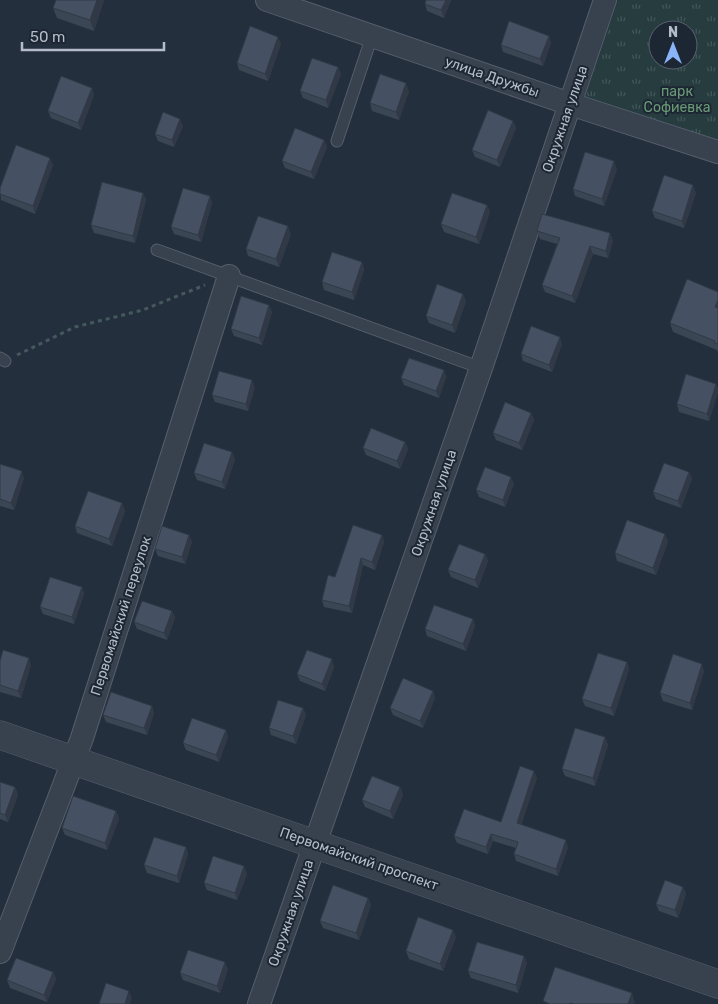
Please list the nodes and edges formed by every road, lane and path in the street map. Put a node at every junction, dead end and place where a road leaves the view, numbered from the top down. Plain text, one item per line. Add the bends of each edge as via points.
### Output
1 (267, 0) edge
2 (605, 0) edge
3 (372, 36) junction
4 (570, 104) junction
5 (337, 141) dead end
6 (718, 152) edge
7 (157, 250) dead end
8 (229, 276) junction
9 (2, 360) edge
10 (481, 368) junction
11 (0, 735) edge
12 (74, 760) junction
13 (315, 844) junction
14 (0, 952) edge
15 (718, 984) edge
16 (259, 1004) edge

1 - 3 street, улица Дружбы
2 - 4 street, Окружная улица
3 - 4 street, улица Дружбы
3 - 5 lane
4 - 6 street, улица Дружбы
4 - 10 street, Окружная улица
7 - 8 lane
8 - 9 path via 143,310 75,327
8 - 10 lane
8 - 12 street, Первомайский переулок
10 - 13 street, Окружная улица
11 - 12 street, Первомайский проспект
12 - 13 street, Первомайский проспект
12 - 14 street, Первомайский переулок
13 - 15 street, Первомайский проспект
13 - 16 street, Окружная улица

